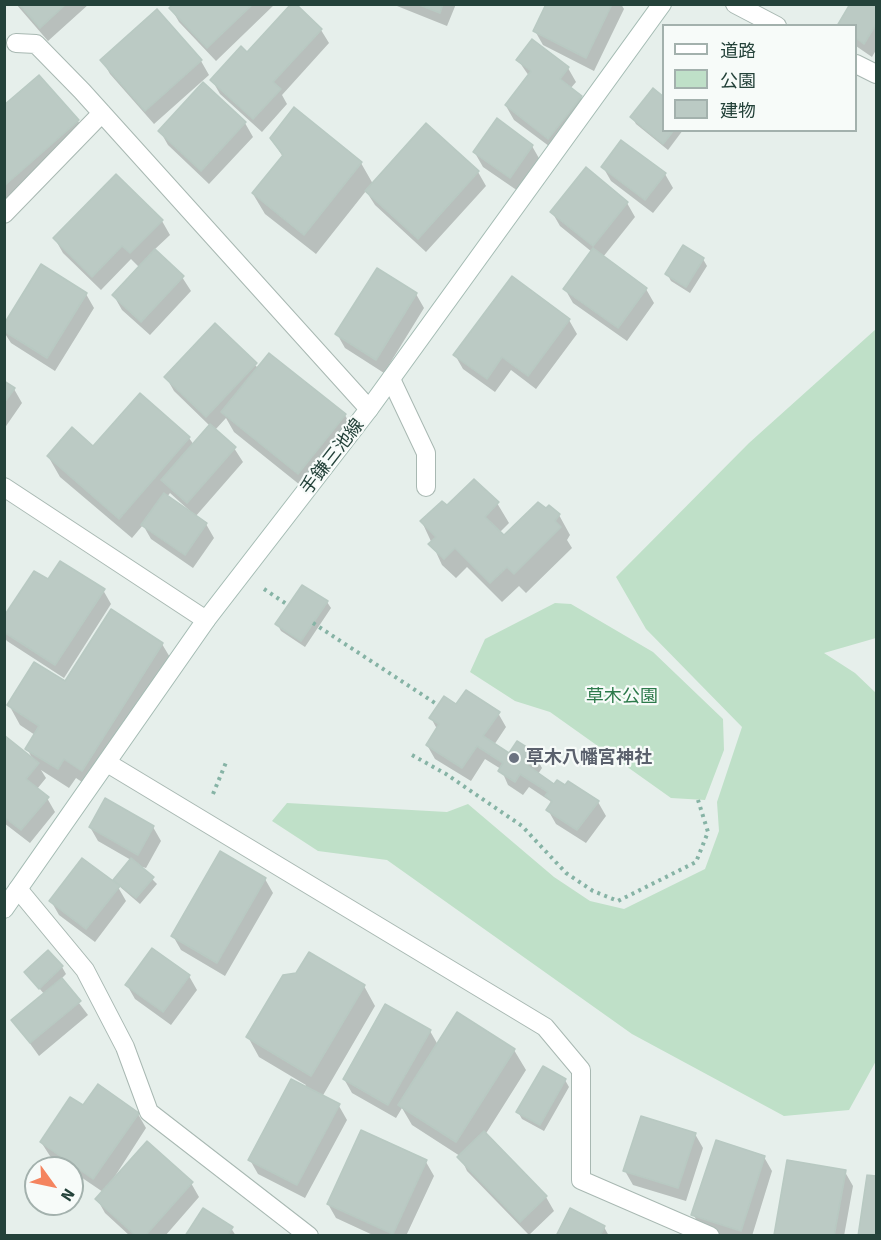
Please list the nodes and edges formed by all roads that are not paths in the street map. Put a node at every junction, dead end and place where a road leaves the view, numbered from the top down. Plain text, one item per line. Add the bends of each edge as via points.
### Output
1 (662, 4) edge
2 (735, 4) edge
3 (773, 24) edge
4 (16, 43) dead end
5 (857, 65) edge
6 (876, 74) edge
7 (102, 113) junction
8 (4, 214) edge
9 (391, 379) junction
10 (369, 409) junction
11 (4, 487) edge
12 (426, 488) dead end
13 (206, 620) junction
14 (108, 764) junction
15 (18, 889) junction
16 (4, 909) edge
17 (309, 1236) edge
18 (710, 1236) edge

1 - 9 street, 手鎌三池線
2 - 3 street
4 - 7 street via 36,44
5 - 6 street
7 - 8 street
7 - 10 street
9 - 10 street, 手鎌三池線
9 - 12 street via 426,453
10 - 13 street, 手鎌三池線
11 - 13 street
13 - 14 street, 手鎌三池線
14 - 15 street, 手鎌三池線
14 - 18 street via 545,1027 581,1070 580,1180
15 - 16 street, 手鎌三池線
15 - 17 street via 85,970 125,1047 149,1112

